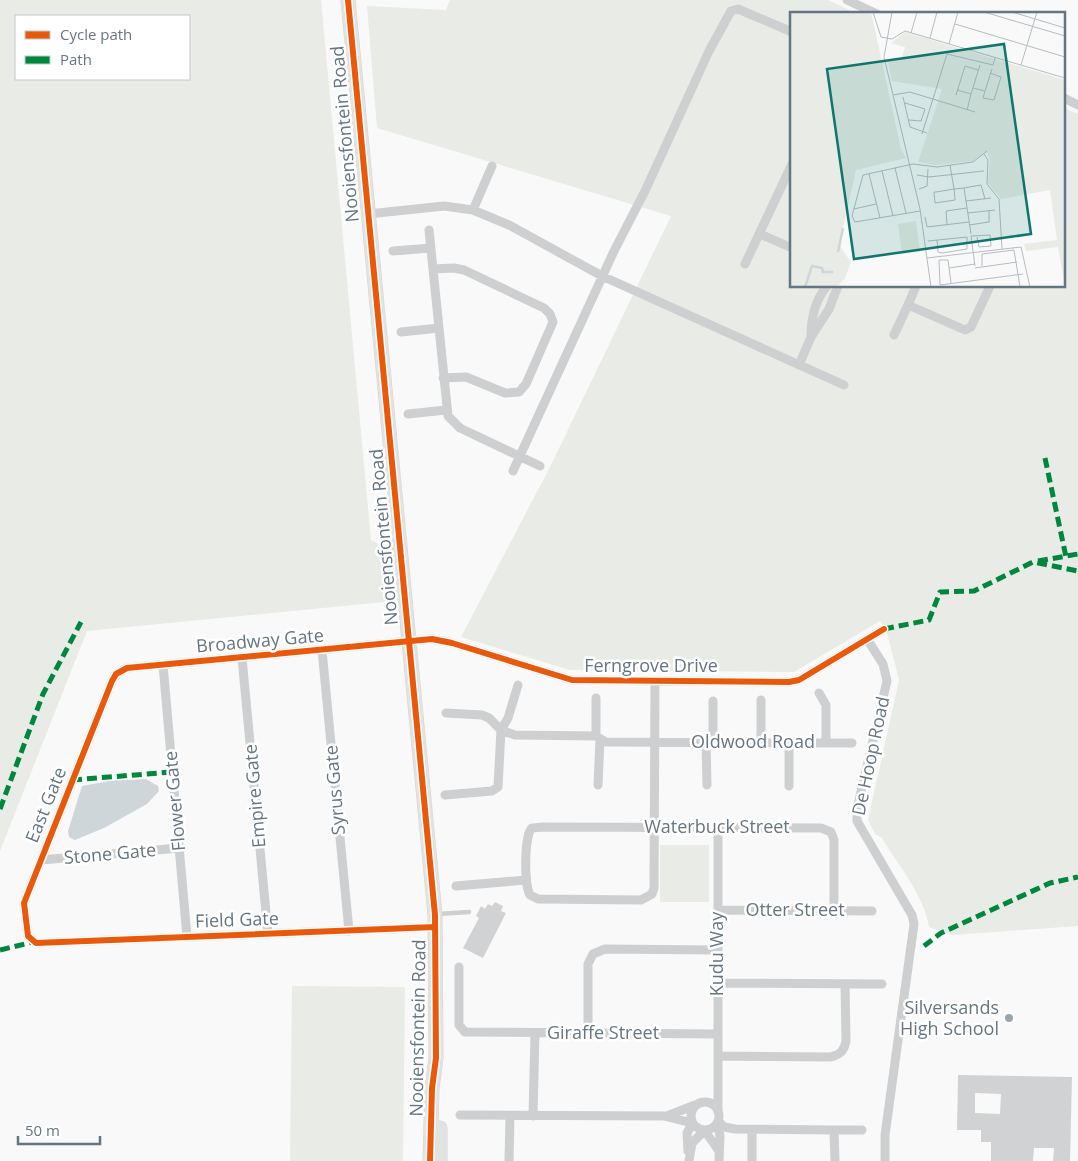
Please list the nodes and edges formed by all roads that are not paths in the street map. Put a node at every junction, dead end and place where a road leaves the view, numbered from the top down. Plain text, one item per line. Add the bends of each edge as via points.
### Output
1 (348, 0) edge
2 (847, 0) edge
3 (873, 12) edge
4 (790, 31) edge
5 (1066, 99) edge
6 (1078, 105) edge
7 (492, 166) dead end
8 (790, 169) edge
9 (473, 210) junction
10 (368, 214) junction
11 (429, 230) dead end
12 (760, 234) junction
13 (790, 247) edge
14 (431, 248) junction
15 (393, 251) dead end
16 (745, 264) dead end
17 (433, 270) junction
18 (602, 276) junction
19 (826, 288) edge
20 (837, 288) edge
21 (915, 288) edge
22 (989, 288) edge
23 (908, 305) junction
24 (438, 328) junction
25 (401, 332) dead end
26 (894, 335) dead end
27 (811, 337) junction
28 (799, 365) junction
29 (443, 378) junction
30 (844, 386) dead end
31 (446, 410) junction
32 (408, 414) dead end
33 (519, 457) junction
34 (540, 466) dead end
35 (513, 471) dead end
36 (884, 629) dead end
37 (867, 639) junction
38 (409, 641) junction
39 (322, 650) junction
40 (242, 658) junction
41 (162, 665) junction
42 (116, 674) joint
43 (655, 681) junction
44 (518, 685) dead end
45 (819, 692) dead end
46 (596, 698) dead end
47 (713, 700) dead end
48 (762, 700) dead end
49 (446, 713) dead end
50 (501, 730) junction
51 (598, 738) junction
52 (655, 742) junction
53 (710, 742) junction
54 (761, 742) junction
55 (789, 742) junction
56 (826, 743) junction
57 (852, 743) dead end
58 (598, 785) dead end
59 (707, 785) dead end
60 (789, 786) dead end
61 (445, 795) dead end
62 (655, 827) junction
63 (718, 828) junction
64 (179, 848) junction
65 (41, 860) junction
66 (526, 880) junction
67 (456, 886) dead end
68 (718, 910) junction
69 (834, 910) junction
70 (872, 911) dead end
71 (469, 912) dead end
72 (435, 921) junction
73 (349, 930) junction
74 (268, 934) junction
75 (187, 937) junction
76 (40, 943) joint
77 (717, 950) junction
78 (459, 967) dead end
79 (717, 984) junction
80 (845, 984) junction
81 (882, 984) dead end
82 (588, 1032) junction
83 (535, 1033) junction
84 (717, 1034) junction
85 (718, 1056) junction
86 (436, 1058) junction
87 (717, 1080) junction
88 (702, 1103) junction
89 (460, 1115) dead end
90 (510, 1116) junction
91 (533, 1116) junction
92 (664, 1116) junction
93 (718, 1119) junction
94 (692, 1124) junction
95 (732, 1129) junction
96 (752, 1130) junction
97 (834, 1130) junction
98 (862, 1130) dead end
99 (704, 1131) junction
100 (720, 1140) junction
101 (719, 1151) junction
102 (689, 1157) edge
103 (430, 1161) edge
104 (440, 1161) edge
105 (509, 1161) edge
106 (719, 1161) edge
107 (752, 1161) edge
108 (834, 1161) edge
109 (885, 1161) edge

1 - 10 street, Nooiensfontein Road
2 - 3 street
4 - 18 street via 738,9 731,10
5 - 6 street
7 - 9 street
8 - 12 street
9 - 10 street via 444,206
9 - 18 street via 508,225
10 - 38 street, Nooiensfontein Road
11 - 14 street
12 - 13 street
12 - 16 street
14 - 15 street
14 - 17 street
17 - 24 street
17 - 29 street via 464,270 544,308 553,322 526,384 519,392 505,393 466,377
18 - 28 street
18 - 33 street
19 - 27 street via 811,322
20 - 27 street via 829,309
21 - 23 street
22 - 23 street via 966,330
23 - 26 street
24 - 25 street
24 - 29 street
27 - 28 street
28 - 30 street
29 - 31 street
31 - 32 street
31 - 33 street via 455,424
33 - 34 street
33 - 35 street
36 - 37 street, Ferngrove Drive
37 - 43 street, Ferngrove Drive via 797,681
37 - 109 street, De Hoop Road via 883,664 887,681 857,809 857,821 912,915 914,924 885,1135
38 - 39 street, Broadway Gate
38 - 43 street, Ferngrove Drive via 443,641 568,680
38 - 72 street, Nooiensfontein Road
39 - 40 street, Broadway Gate
39 - 73 street, Syrus Gate
40 - 41 street, Broadway Gate
40 - 74 street, Empire Gate
41 - 42 street, Broadway Gate via 126,668
41 - 64 street, Flower Gate
42 - 65 street, East Gate
43 - 52 street
44 - 50 street
45 - 56 street via 826,705
46 - 51 street
47 - 53 street
48 - 54 street
49 - 50 street via 482,715
50 - 51 street, Oldwood Road via 514,735
50 - 61 street via 497,788
51 - 52 street, Oldwood Road via 606,742
51 - 58 street
52 - 53 street, Oldwood Road
52 - 62 street
53 - 54 street, Oldwood Road
53 - 59 street
54 - 55 street, Oldwood Road
55 - 56 street, Oldwood Road
55 - 60 street
56 - 57 street, Oldwood Road
62 - 63 street, Waterbuck Street
62 - 66 street, Waterbuck Street via 532,828 527,835
62 - 66 street via 654,888 644,899 538,899 528,892
63 - 68 street, Kudu Way
63 - 69 street, Waterbuck Street via 821,828 829,831 835,843
64 - 65 street, Stone Gate
64 - 75 street, Flower Gate
65 - 76 street, East Gate via 24,909 28,936 33,942
66 - 67 street
68 - 69 street, Otter Street
68 - 77 street, Kudu Way
69 - 70 street, Otter Street
71 - 72 lane
72 - 73 street, Field Gate
72 - 86 street, Nooiensfontein Road
73 - 74 street, Field Gate
74 - 75 street, Field Gate
75 - 76 street, Field Gate
77 - 79 street, Kudu Way
77 - 82 street via 605,949 593,954 588,964
78 - 83 street, Giraffe Street via 460,1027 466,1032
79 - 80 street
79 - 84 street, Kudu Way
80 - 81 street
80 - 85 street via 846,1041 838,1055
82 - 83 street, Giraffe Street
82 - 84 street, Giraffe Street
83 - 91 street
84 - 85 street, Kudu Way
85 - 87 street, Kudu Way
86 - 103 street, Nooiensfontein Road
86 - 104 street, Nooiensfontein Road
87 - 88 street, Kudu Way
87 - 93 street, Kudu Way
88 - 92 street
88 - 93 street via 712,1104
88 - 94 street via 691,1111
89 - 90 street
90 - 91 street
90 - 105 street
91 - 92 street
92 - 94 street
93 - 95 street via 724,1127
93 - 99 street via 711,1129
93 - 100 street, Kudu Way
94 - 99 street
94 - 102 street via 687,1133
95 - 96 street
95 - 100 street
96 - 97 street
96 - 107 street
97 - 98 street
97 - 108 street
99 - 101 street
99 - 102 street via 692,1143
100 - 101 street, Kudu Way
101 - 106 street, Kudu Way

